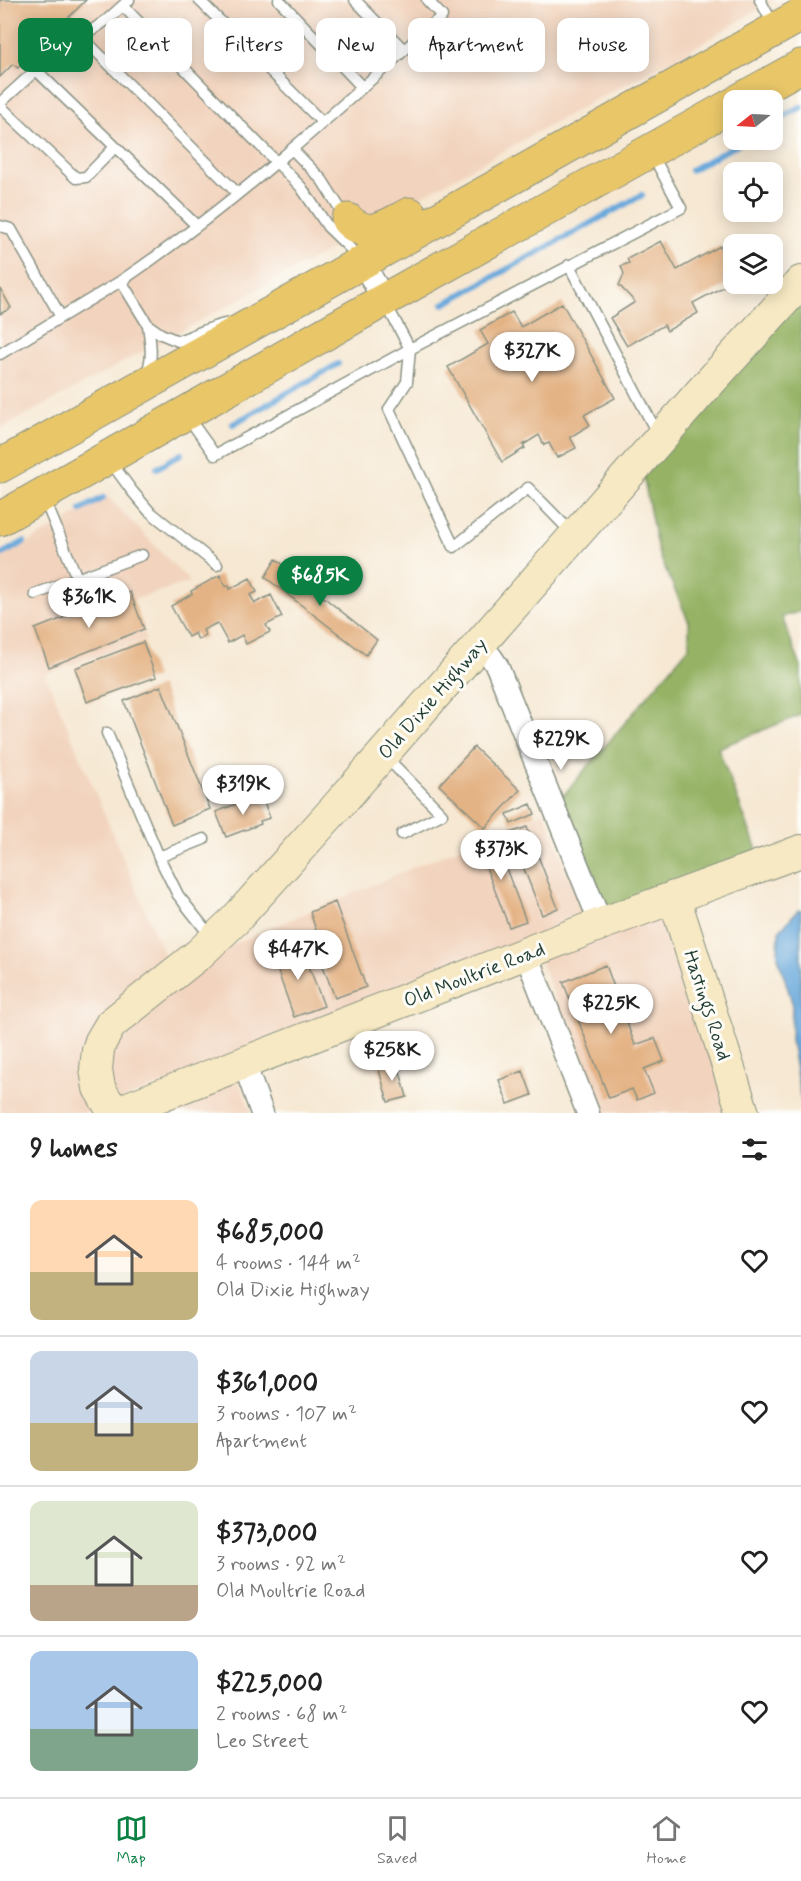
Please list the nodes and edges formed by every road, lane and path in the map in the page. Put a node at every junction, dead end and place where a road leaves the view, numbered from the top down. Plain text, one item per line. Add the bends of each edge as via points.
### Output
1 (199, 0) edge
2 (279, 0) edge
3 (355, 0) edge
4 (427, 0) edge
5 (759, 0) edge
6 (126, 3) edge
7 (788, 22) edge
8 (93, 29) edge
9 (93, 48) edge
10 (404, 50) junction
11 (801, 66) edge
12 (34, 72) edge
13 (38, 72) edge
14 (687, 79) junction
15 (362, 87) junction
16 (758, 90) edge
17 (0, 105) edge
18 (723, 110) edge
19 (322, 122) junction
20 (609, 122) junction
21 (115, 147) junction
22 (292, 149) junction
23 (650, 151) junction
24 (277, 162) junction
25 (237, 193) junction
26 (348, 220) junction
27 (0, 226) edge
28 (197, 226) junction
29 (362, 261) junction
30 (569, 265) junction
31 (121, 282) junction
32 (801, 282) edge
33 (384, 300) junction
34 (61, 316) junction
35 (148, 325) junction
36 (244, 329) junction
37 (410, 349) junction
38 (0, 354) edge
39 (138, 389) junction
40 (185, 414) junction
41 (660, 439) junction
42 (111, 456) junction
43 (0, 466) edge
44 (43, 495) junction
45 (0, 519) edge
46 (575, 536) junction
47 (142, 555) dead end
48 (217, 566) dead end
49 (77, 578) junction
50 (35, 594) dead end
51 (479, 645) junction
52 (108, 733) dead end
53 (383, 754) junction
54 (402, 834) dead end
55 (204, 839) dead end
56 (801, 851) edge
57 (159, 857) junction
58 (674, 897) junction
59 (602, 924) junction
60 (214, 940) junction
61 (526, 954) junction
62 (244, 1063) junction
63 (115, 1113) edge
64 (262, 1113) edge
65 (588, 1113) edge
66 (743, 1113) edge

1 - 19 lane
2 - 15 lane
3 - 10 lane
4 - 10 lane via 442,16
5 - 7 lane
6 - 8 lane
6 - 24 lane
7 - 14 main road
9 - 25 lane
10 - 15 lane
11 - 16 main road
12 - 17 lane
13 - 21 lane
14 - 20 main road
14 - 26 main road via 637,90 600,108 377,230 366,231
15 - 19 lane
17 - 21 lane via 76,178 86,177
18 - 23 main road
19 - 22 lane
20 - 29 main road
20 - 33 main road via 538,186 396,266 384,285
21 - 28 lane
22 - 24 lane
22 - 26 lane via 322,180
23 - 30 lane via 681,208
23 - 33 main road
24 - 25 lane
24 - 29 lane via 301,187 328,227
25 - 28 lane
26 - 29 lane
27 - 34 lane via 11,229
28 - 31 lane
29 - 33 street
29 - 36 main road
29 - 42 main road via 359,277 344,302 155,419
30 - 37 lane
30 - 41 lane
31 - 34 lane
31 - 35 lane
32 - 41 street, Old Dixie Highway
33 - 37 lane
33 - 40 main road
34 - 38 lane
35 - 36 lane via 178,341 218,324
35 - 39 lane via 149,369
36 - 39 main road
36 - 44 main road via 173,383 47,458 41,469
37 - 40 lane via 215,455
37 - 46 lane via 407,382 389,409 453,547 528,488
39 - 43 main road
40 - 42 main road
41 - 46 street, Old Dixie Highway
42 - 44 main road
42 - 48 lane via 149,511
44 - 45 main road
44 - 49 lane
46 - 51 street, Old Dixie Highway
47 - 49 lane
49 - 50 lane
51 - 53 street, Old Dixie Highway
51 - 59 street via 497,666
52 - 57 lane
53 - 54 lane via 442,814
53 - 60 street, Old Dixie Highway
55 - 57 lane
56 - 58 street, Old Moultrie Road
57 - 60 lane via 178,895
58 - 59 street, Old Moultrie Road
58 - 66 street, Hastings Road
59 - 61 street, Old Moultrie Road
60 - 63 street, Old Dixie Highway via 111,1024 101,1041 96,1069 99,1088
61 - 62 street, Old Moultrie Road
61 - 65 street
62 - 63 street, Old Moultrie Road
62 - 64 street

